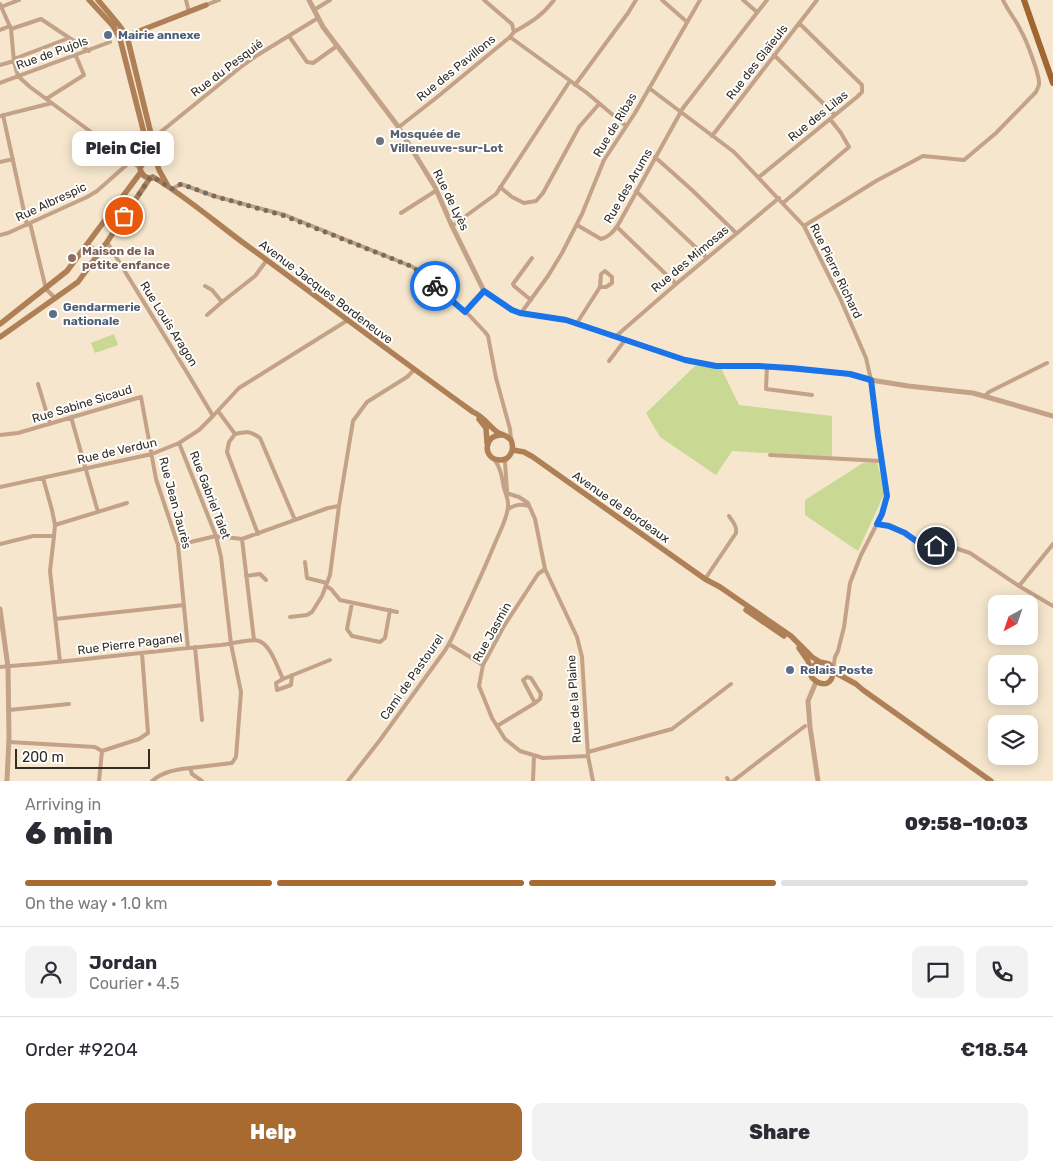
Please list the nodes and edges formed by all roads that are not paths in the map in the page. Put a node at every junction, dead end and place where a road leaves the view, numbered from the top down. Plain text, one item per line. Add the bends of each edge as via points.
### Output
1 (20, 0) edge
2 (89, 0) edge
3 (98, 0) edge
4 (186, 0) edge
5 (219, 0) edge
6 (309, 0) edge
7 (330, 0) edge
8 (484, 0) edge
9 (554, 0) edge
10 (636, 0) edge
11 (662, 0) edge
12 (700, 0) edge
13 (743, 0) edge
14 (767, 0) edge
15 (816, 0) edge
16 (1003, 0) edge
17 (1024, 0) edge
18 (206, 5) joint
19 (1, 6) edge
20 (314, 10) junction
21 (189, 12) junction
22 (757, 12) junction
23 (318, 18) junction
24 (687, 22) junction
25 (799, 23) junction
26 (10, 28) junction
27 (0, 30) edge
28 (514, 32) junction
29 (127, 36) junction
30 (289, 36) junction
31 (510, 37) junction
32 (69, 38) junction
33 (115, 41) junction
34 (337, 46) junction
35 (89, 51) junction
36 (774, 55) junction
37 (76, 56) junction
38 (14, 60) junction
39 (0, 65) edge
40 (18, 76) junction
41 (570, 81) junction
42 (0, 83) edge
43 (1053, 83) edge
44 (575, 85) junction
45 (649, 88) junction
46 (46, 99) junction
47 (52, 103) junction
48 (599, 104) junction
49 (681, 112) junction
50 (835, 115) junction
51 (2, 116) edge
52 (830, 119) junction
53 (626, 126) junction
54 (399, 127) junction
55 (712, 136) junction
56 (152, 139) junction
57 (655, 157) junction
58 (13, 159) junction
59 (131, 161) junction
60 (145, 161) junction
61 (155, 161) junction
62 (0, 162) edge
63 (141, 170) junction
64 (159, 170) junction
65 (759, 177) junction
66 (151, 178) junction
67 (131, 186) junction
68 (170, 187) junction
69 (500, 187) junction
70 (437, 190) junction
71 (636, 191) junction
72 (140, 192) junction
73 (779, 198) junction
74 (783, 202) junction
75 (401, 214) dead end
76 (28, 224) junction
77 (577, 225) junction
78 (452, 226) junction
79 (804, 226) junction
80 (617, 227) junction
81 (96, 233) junction
82 (736, 234) junction
83 (0, 235) edge
84 (106, 242) junction
85 (87, 245) junction
86 (98, 253) junction
87 (532, 258) dead end
88 (707, 258) junction
89 (267, 260) junction
90 (676, 284) junction
91 (205, 286) dead end
92 (600, 286) dead end
93 (46, 289) junction
94 (484, 291) junction
95 (55, 298) junction
96 (531, 300) junction
97 (222, 302) junction
98 (465, 312) junction
99 (520, 313) junction
100 (207, 315) dead end
101 (348, 320) junction
102 (577, 323) junction
103 (0, 324) edge
104 (615, 336) junction
105 (0, 337) edge
106 (625, 340) junction
107 (609, 360) dead end
108 (1047, 363) dead end
109 (767, 366) junction
110 (414, 370) junction
111 (871, 380) junction
112 (38, 384) dead end
113 (760, 388) dead end
114 (766, 389) junction
115 (812, 395) dead end
116 (985, 396) junction
117 (218, 411) junction
118 (473, 412) junction
119 (213, 416) junction
120 (1053, 416) edge
121 (71, 417) junction
122 (50, 424) junction
123 (509, 426) junction
124 (235, 434) junction
125 (0, 435) edge
126 (503, 435) junction
127 (512, 442) junction
128 (179, 444) junction
129 (487, 445) junction
130 (513, 450) junction
131 (152, 454) junction
132 (770, 455) dead end
133 (494, 458) junction
134 (508, 458) junction
135 (881, 461) junction
136 (85, 469) junction
137 (43, 478) junction
138 (0, 487) edge
139 (506, 493) junction
140 (127, 503) dead end
141 (339, 506) junction
142 (529, 506) junction
143 (508, 509) junction
144 (98, 512) junction
145 (729, 516) dead end
146 (295, 520) junction
147 (877, 524) junction
148 (55, 525) junction
149 (258, 534) junction
150 (54, 536) junction
151 (216, 536) junction
152 (242, 539) junction
153 (0, 544) edge
154 (1053, 544) edge
155 (178, 545) junction
156 (305, 562) dead end
157 (545, 569) junction
158 (246, 576) junction
159 (705, 578) junction
160 (266, 580) dead end
161 (326, 584) junction
162 (715, 585) junction
163 (1019, 586) junction
164 (352, 603) junction
165 (184, 605) junction
166 (1053, 606) edge
167 (0, 609) edge
168 (390, 610) junction
169 (397, 612) dead end
170 (755, 616) junction
171 (290, 617) dead end
172 (55, 619) junction
173 (778, 627) junction
174 (254, 640) junction
175 (231, 644) junction
176 (449, 644) junction
177 (195, 647) junction
178 (188, 648) junction
179 (142, 653) junction
180 (835, 656) junction
181 (330, 660) dead end
182 (60, 662) junction
183 (823, 662) junction
184 (483, 665) junction
185 (0, 667) edge
186 (8, 667) junction
187 (811, 670) junction
188 (832, 670) junction
189 (292, 675) junction
190 (282, 679) junction
191 (816, 682) junction
192 (827, 682) junction
193 (731, 684) dead end
194 (859, 687) junction
195 (535, 702) junction
196 (69, 704) dead end
197 (9, 710) junction
198 (202, 720) dead end
199 (497, 726) junction
200 (805, 726) dead end
201 (9, 742) junction
202 (102, 751) junction
203 (588, 754) junction
204 (534, 756) junction
205 (190, 768) junction
206 (7, 781) edge
207 (99, 781) edge
208 (152, 781) edge
209 (202, 781) edge
210 (348, 781) edge
211 (533, 781) edge
212 (593, 781) edge
213 (733, 781) edge
214 (818, 781) edge
215 (991, 781) edge

1 - 19 street
2 - 33 main road via 113,26
3 - 29 main road
4 - 21 street
5 - 18 street
6 - 20 street, Rue de Lyès
7 - 20 street
8 - 28 street via 512,24
9 - 28 street, Rue des Pavillons via 545,11
10 - 44 street
11 - 24 street
12 - 24 street, Rue de Ribas
13 - 22 street
14 - 22 street
15 - 25 street, Rue des Glaïeuls
16 - 79 street via 1026,43 1040,84 1036,92 996,134 964,160 923,156
17 - 43 main road
18 - 21 main road
19 - 26 street
20 - 23 street, Rue de Lyès
21 - 29 main road
22 - 49 street
23 - 30 street, Rue du Pesquié
23 - 34 street, Rue de Lyès
24 - 45 street, Rue de Ribas
25 - 36 street, Rue des Glaïeuls
25 - 50 street, Rue des Lilas via 862,85 862,92
26 - 27 street
26 - 32 street via 40,19
26 - 38 street
28 - 31 street, Rue des Pavillons
29 - 33 main road
29 - 56 main road
30 - 34 street via 307,62 312,63
30 - 56 street, Rue du Pesquié via 242,66
31 - 41 street
31 - 54 street, Rue des Pavillons
32 - 35 street
32 - 38 street
33 - 35 street, Rue de Pujols
33 - 60 main road via 146,141
34 - 54 street, Rue de Lyès
35 - 37 street, Rue de Pujols
36 - 50 street
36 - 55 street, Rue des Glaïeuls
37 - 40 street, Rue de Pujols
37 - 46 street via 84,75
38 - 39 street
38 - 40 street
40 - 42 street, Rue de Pujols
40 - 46 street
41 - 44 street
41 - 69 street
44 - 48 street
45 - 49 street, Rue Pierre Richard
45 - 53 street, Rue de Ribas
46 - 47 street
47 - 51 street
47 - 59 street
48 - 53 street
48 - 69 street via 579,127 536,201 524,204
49 - 55 street, Rue Pierre Richard
49 - 57 street, Rue des Arums
50 - 52 street, Rue des Lilas
51 - 58 street
52 - 65 street, Rue des Lilas
52 - 74 street via 850,147
53 - 77 street, Rue de Ribas via 604,160
54 - 70 street, Rue de Lyès
55 - 65 street, Rue Pierre Richard
56 - 61 main road
57 - 71 street, Rue des Arums
57 - 82 street
58 - 62 street
58 - 76 street
59 - 63 street
59 - 76 street, Rue Albrespic via 97,191
60 - 61 main road
60 - 63 main road
61 - 64 main road
63 - 66 main road via 145,177
63 - 67 main road
64 - 66 main road
64 - 68 main road
65 - 73 street, Rue Pierre Richard
66 - 68 main road, Avenue Jacques Bordeneuve
66 - 72 main road
67 - 72 main road
67 - 81 main road
68 - 89 main road, Avenue Jacques Bordeneuve
68 - 98 street via 181,184 285,216 413,267
69 - 78 street via 496,194
70 - 75 street
70 - 78 street, Rue de Lyès
71 - 80 street, Rue des Arums
71 - 88 street
72 - 84 main road
73 - 74 street, Rue Pierre Richard
73 - 82 street, Rue des Mimosas
74 - 79 street, Rue Pierre Richard
76 - 83 street, Rue Albrespic
76 - 93 street
77 - 80 street, Rue des Arums via 601,239 611,235
77 - 96 street, Rue de Ribas
78 - 94 street, Rue de Lyès
79 - 111 street, Rue Pierre Richard via 840,298 866,358
80 - 90 street
81 - 84 main road
81 - 85 main road
82 - 88 street, Rue des Mimosas
84 - 86 main road
84 - 119 street, Rue Louis Aragon
85 - 86 main road
85 - 93 main road via 68,271
86 - 95 main road via 78,282
87 - 96 street via 513,284
88 - 90 street, Rue des Mimosas
89 - 97 street via 255,276
89 - 101 main road, Avenue Jacques Bordeneuve
90 - 104 street, Rue des Mimosas
91 - 97 street
92 - 102 street
93 - 95 street
93 - 103 main road
94 - 98 street
94 - 99 street
95 - 105 main road
96 - 99 street, Rue de Ribas
97 - 100 street
98 - 123 street via 488,336
99 - 102 street
101 - 110 main road, Avenue Jacques Bordeneuve
101 - 117 street, Rue de Verdun via 239,388
102 - 104 street
104 - 106 street
106 - 107 street
106 - 109 street via 685,360 716,366
108 - 116 street
109 - 111 street via 850,374
109 - 114 street
110 - 118 main road, Avenue Jacques Bordeneuve
110 - 141 street via 367,402 353,421
111 - 116 street
111 - 135 street, Rue Pierre Richard
112 - 122 street
113 - 114 street
114 - 115 street
116 - 120 street
117 - 119 street, Rue de Verdun
117 - 124 street
118 - 126 main road, Avenue Jacques Bordeneuve
118 - 129 main road, Avenue Jacques Bordeneuve via 486,428
119 - 128 street, Rue de Verdun
121 - 122 street, Rue Sabine Sicaud
121 - 131 street, Rue Sabine Sicaud via 141,397
121 - 136 street
122 - 125 street, Rue Sabine Sicaud
123 - 126 street
123 - 127 street
124 - 146 street via 252,432 260,438
124 - 149 street via 226,452
126 - 127 main road
126 - 129 main road via 493,436
127 - 130 main road
128 - 131 street, Rue de Verdun
128 - 151 street, Rue Gabriel Talet
129 - 133 main road
130 - 134 main road
130 - 159 main road, Avenue de Bordeaux via 533,457
131 - 136 street, Rue de Verdun
131 - 155 street, Rue Jean Jaurès via 156,479
132 - 135 street
133 - 134 main road
133 - 139 street, Cami de Pastourel
134 - 139 street, Cami de Pastourel via 505,462
135 - 147 street, Rue Pierre Richard via 887,496
136 - 137 street, Rue de Verdun
136 - 144 street
137 - 138 street, Rue de Verdun
137 - 148 street
139 - 142 street via 526,500
139 - 143 street, Cami de Pastourel
140 - 144 street
141 - 146 street
141 - 161 street
142 - 143 street via 518,504
142 - 157 street, Rue de la Plaine via 535,519
143 - 176 street, Cami de Pastourel
144 - 148 street
145 - 159 street via 736,533
146 - 149 street
147 - 163 street via 905,533 923,546 949,546 970,553
147 - 180 street, Rue Pierre Richard via 850,583 844,627
148 - 150 street
149 - 152 street
150 - 153 street via 33,536
150 - 172 street via 50,571
151 - 152 street
151 - 155 street
151 - 175 street, Rue Gabriel Talet via 222,557
152 - 158 street
154 - 163 street
155 - 165 street, Rue Jean Jaurès
156 - 161 street via 307,578
157 - 184 street, Rue Jasmin via 538,574 504,626
157 - 203 street, Rue de la Plaine via 580,648
158 - 160 street via 260,574
158 - 174 street
159 - 162 main road, Avenue de Bordeaux
161 - 164 street via 340,600
161 - 171 street via 312,612
162 - 170 main road, Avenue de Bordeaux
162 - 173 main road, Avenue de Bordeaux
163 - 166 street
164 - 168 street
164 - 168 street via 347,629 352,636 380,642 385,638
165 - 172 street
165 - 178 street, Rue Jean Jaurès
167 - 186 street
168 - 169 street
170 - 173 main road
170 - 187 main road, Avenue de Bordeaux via 796,645
172 - 182 street
173 - 183 main road, Avenue de Bordeaux via 812,658
174 - 175 street, Rue Pierre Paganel
174 - 190 street via 268,648
175 - 177 street, Rue Pierre Paganel
175 - 205 street, Rue Gabriel Talet via 241,692 236,758 232,763
176 - 184 street
176 - 210 street, Cami de Pastourel
177 - 178 street, Rue Pierre Paganel
177 - 198 street
178 - 179 street, Rue Pierre Paganel
179 - 182 street, Rue Pierre Paganel
179 - 202 street via 148,732 138,739
180 - 183 street
180 - 188 street, Rue Pierre Richard
181 - 189 street
182 - 186 street, Rue Pierre Paganel
183 - 187 main road
183 - 188 main road
184 - 199 street, Rue Jasmin via 479,686
185 - 186 street, Rue Pierre Paganel
186 - 197 street
187 - 191 main road
188 - 192 main road via 833,676
188 - 194 main road
189 - 190 street
189 - 190 street via 291,684 277,690 276,682
191 - 192 main road
191 - 214 street via 808,701
192 - 194 main road via 840,680
193 - 203 street, Rue Jasmin via 672,729
194 - 215 main road
195 - 195 street via 541,694 527,677 523,680
195 - 199 street
196 - 197 street
197 - 201 street
199 - 204 street, Rue Jasmin via 505,739 520,751
200 - 213 street
201 - 202 street via 95,747
201 - 206 street
202 - 207 street
203 - 204 street, Rue Jasmin
203 - 212 street, Rue de la Plaine
204 - 211 street
205 - 208 street via 165,772
205 - 209 street via 192,774

